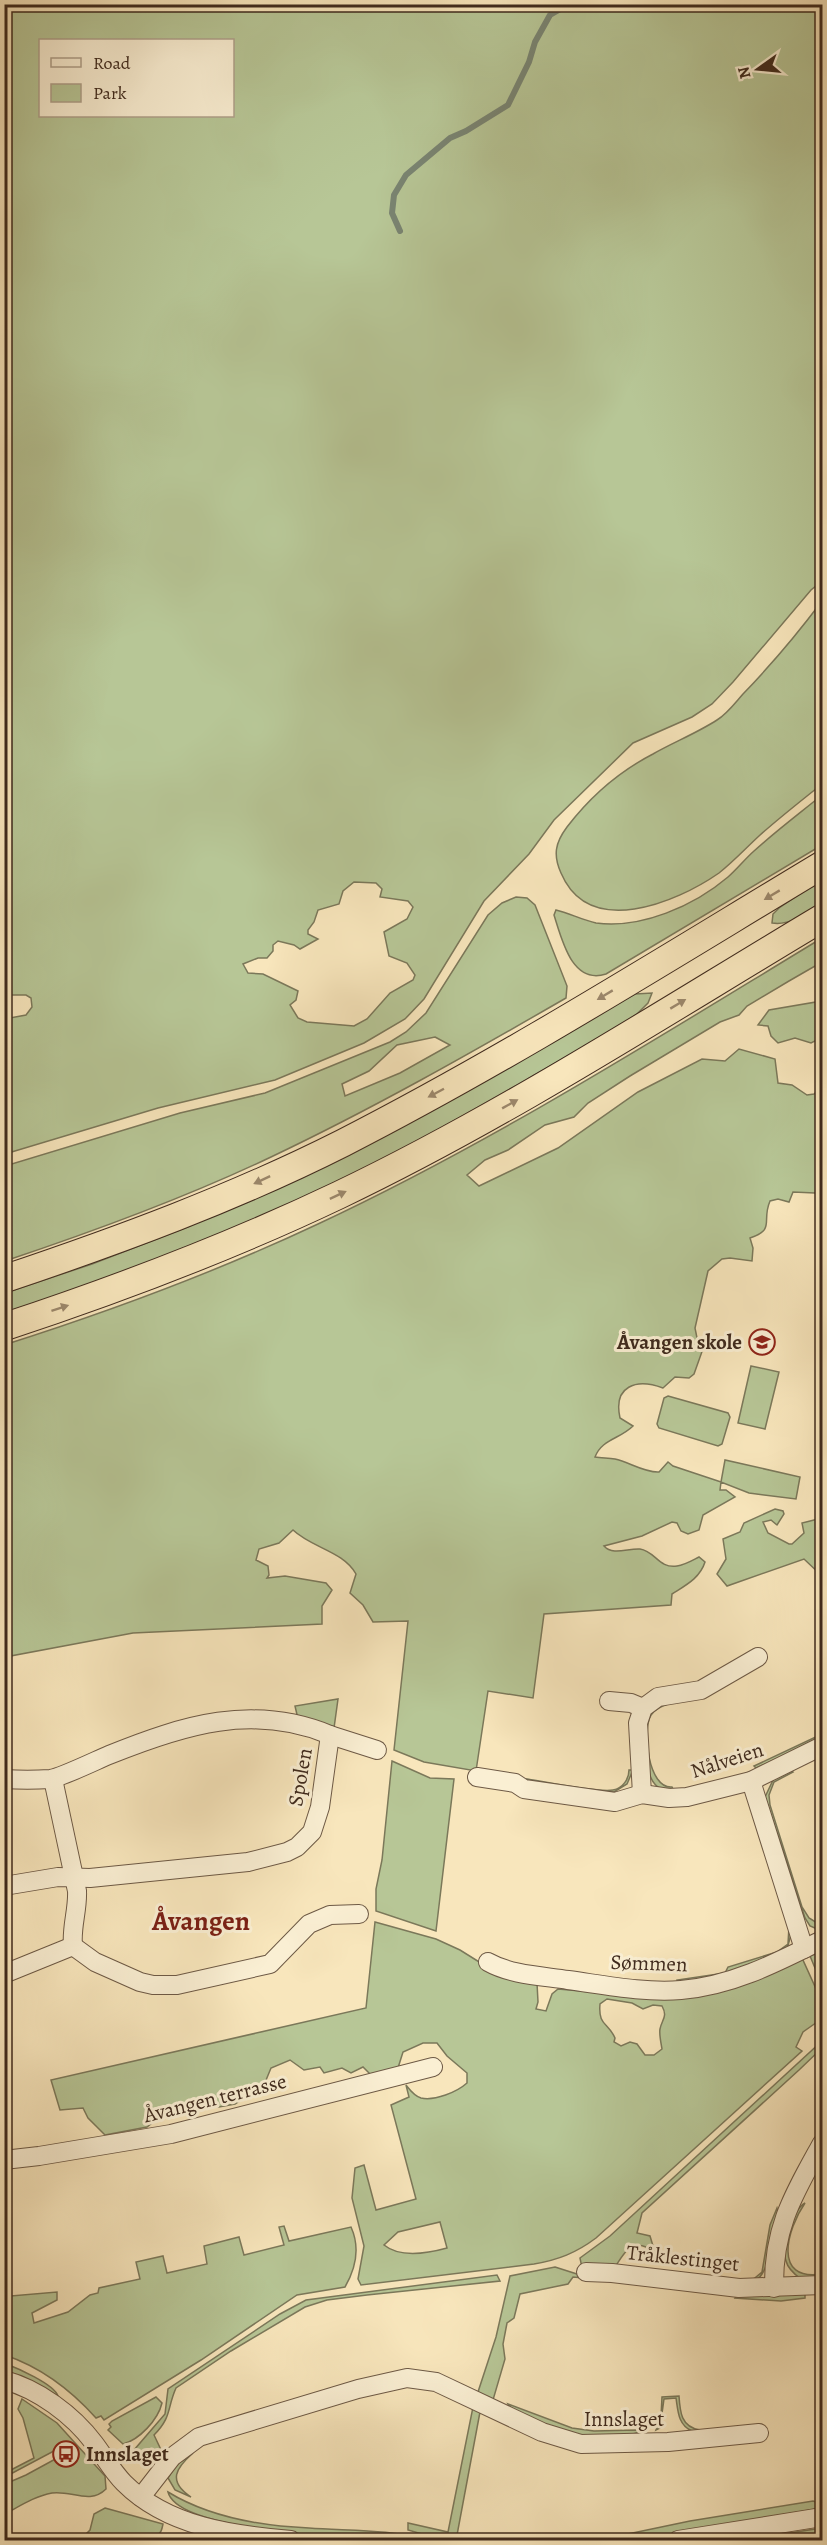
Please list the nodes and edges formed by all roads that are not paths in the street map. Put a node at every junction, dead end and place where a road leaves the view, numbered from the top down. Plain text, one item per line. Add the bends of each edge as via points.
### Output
1 (822, 865) edge
2 (822, 918) edge
3 (4, 1279) edge
4 (4, 1327) edge
5 (758, 1657) dead end
6 (609, 1701) dead end
7 (643, 1708) junction
8 (330, 1735) junction
9 (822, 1746) edge
10 (377, 1750) dead end
11 (477, 1777) dead end
12 (4, 1779) edge
13 (52, 1779) junction
14 (751, 1781) junction
15 (642, 1794) junction
16 (74, 1877) junction
17 (4, 1886) edge
18 (358, 1914) dead end
19 (822, 1940) edge
20 (73, 1946) junction
21 (804, 1949) junction
22 (488, 1962) dead end
23 (4, 1974) edge
24 (433, 2067) dead end
25 (822, 2143) edge
26 (4, 2160) edge
27 (586, 2272) dead end
28 (822, 2285) edge
29 (774, 2288) junction
30 (4, 2380) edge
31 (759, 2433) dead end
32 (141, 2497) junction
33 (822, 2517) edge
34 (291, 2541) edge
35 (678, 2541) edge

1 -> 3 highway via 490,1064 342,1143 219,1200 100,1247
4 -> 2 highway via 96,1297 211,1252 339,1195 530,1092
5 - 7 street via 701,1690 658,1697
6 - 7 street
7 - 15 street via 638,1723
8 - 10 street
8 - 13 street, Spolen via 282,1720 231,1719 167,1734
8 - 16 street, Spolen via 320,1807 312,1832 297,1847 248,1862
9 - 14 street, Nålveien
11 - 15 street, Nålveien via 515,1783 524,1789 615,1802
12 - 13 street
13 - 16 street
14 - 15 street, Nålveien via 687,1797
14 - 21 street
16 - 17 street, Spolen
16 - 20 street via 78,1903 71,1931
18 - 20 street via 330,1915 309,1924 270,1964 177,1985 140,1982 95,1962
19 - 21 street, Sømmen
20 - 23 street
21 - 22 street, Sømmen via 752,1973 680,1990 547,1977 507,1970
24 - 26 street, Åvangen terrasse via 171,2134
25 - 29 street via 783,2217 775,2249
27 - 29 street, Tråklestinget
28 - 29 street, Tråklestinget
30 - 32 street via 39,2395 66,2414 124,2483
31 - 32 street, Innslaget via 668,2442 581,2444 542,2432 436,2382 407,2378 199,2437 172,2457
32 - 34 street via 199,2526
33 - 35 street

